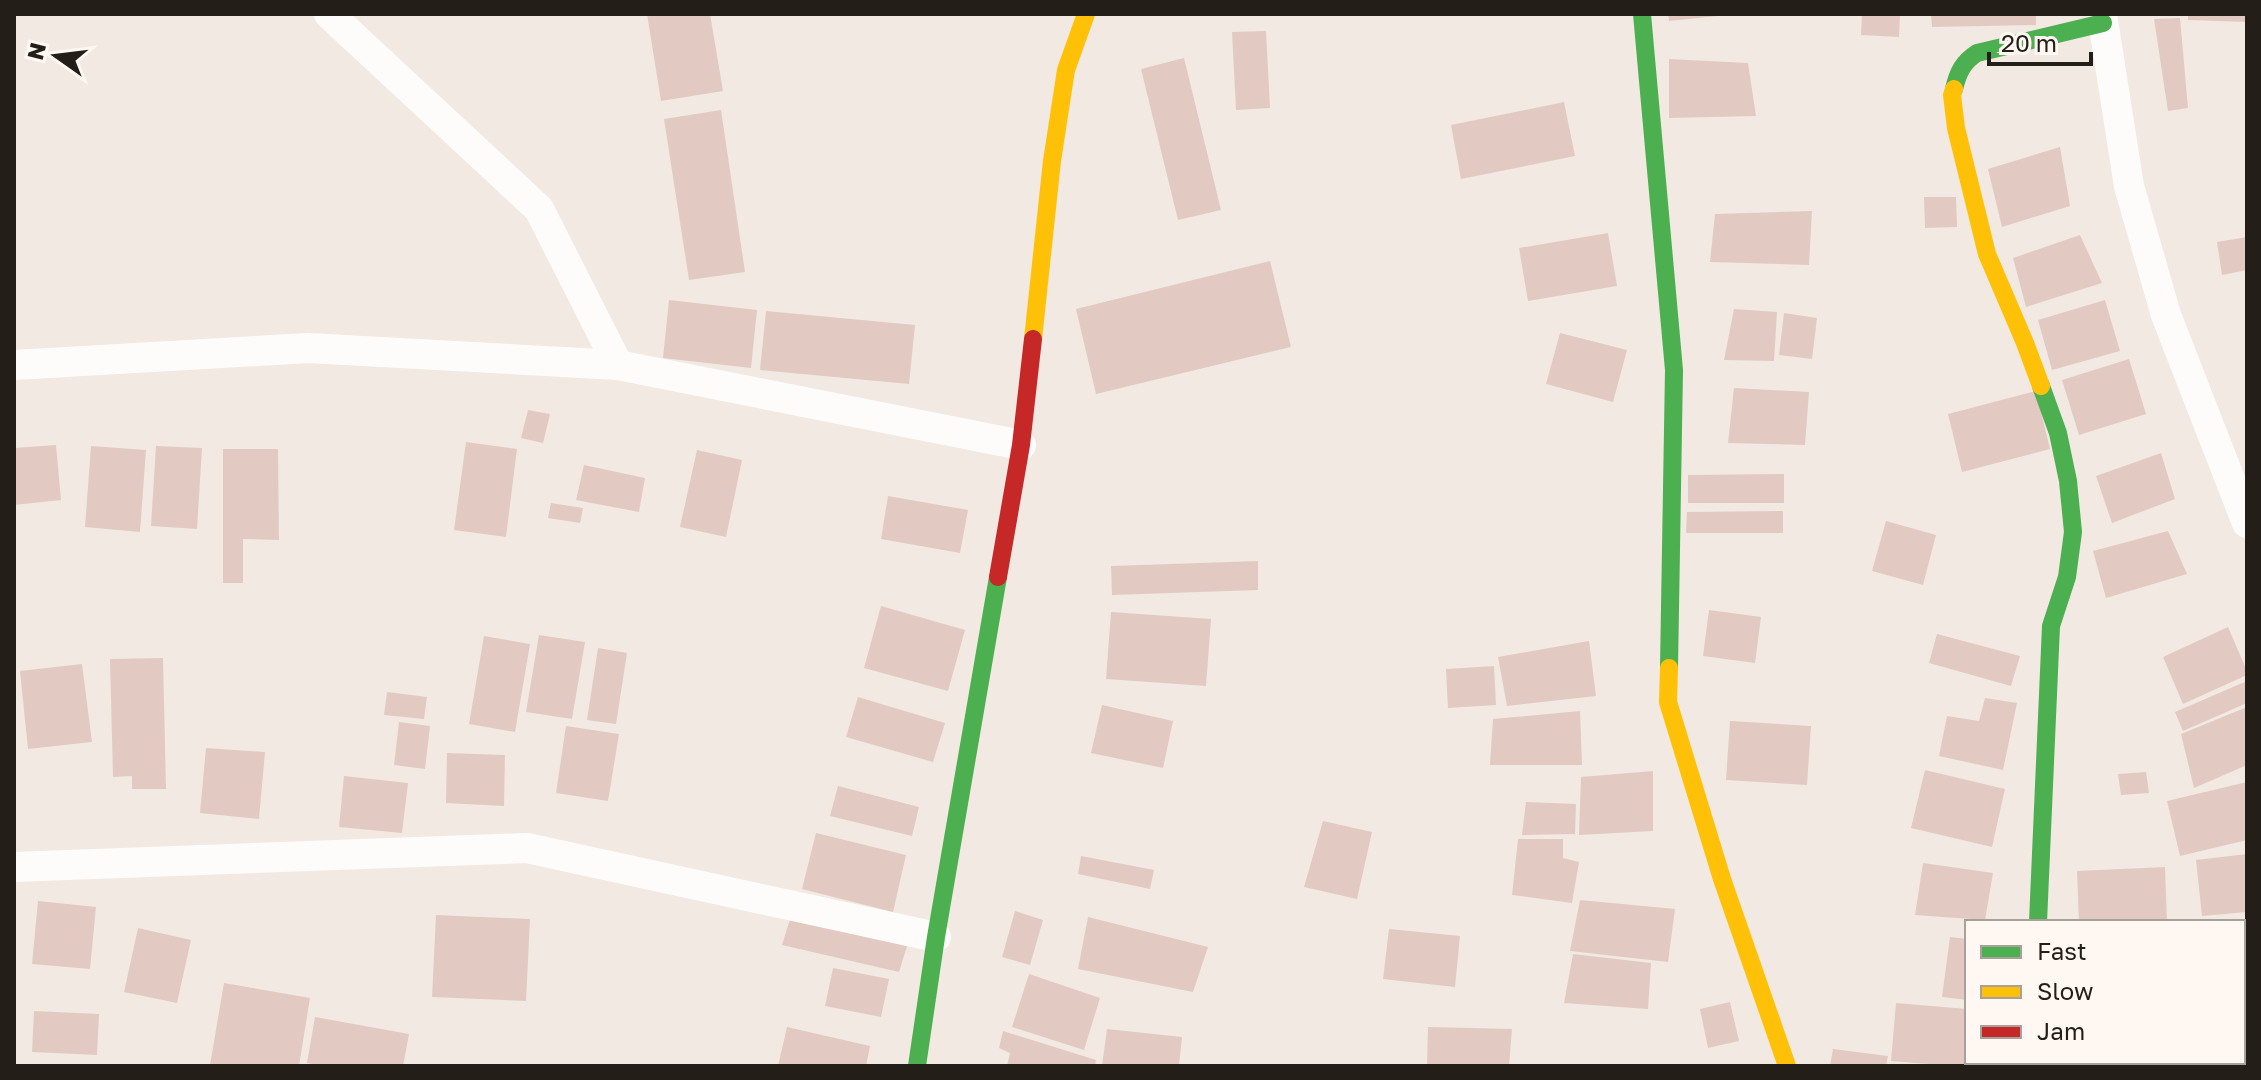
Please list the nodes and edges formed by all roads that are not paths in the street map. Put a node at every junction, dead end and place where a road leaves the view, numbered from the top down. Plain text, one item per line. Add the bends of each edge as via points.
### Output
1 (329, 14) edge
2 (1642, 14) edge
3 (1083, 16) edge
4 (2103, 18) edge
5 (362, 28) edge
6 (14, 365) edge
7 (618, 365) junction
8 (1021, 445) junction
9 (2247, 523) edge
10 (14, 867) edge
11 (2038, 920) edge
12 (936, 937) junction
13 (917, 1066) edge
14 (1787, 1066) edge

1 - 5 street
2 - 14 street via 1674,370 1668,702
3 - 8 street via 1066,70 1052,161
4 - 9 street via 2133,200 2166,315
4 - 11 street via 1977,53 1965,61 1952,95 1987,254 2058,433 2071,506 2067,577 2051,626
5 - 7 street via 539,209
6 - 7 street via 308,348
7 - 8 street
8 - 12 street
10 - 12 street via 527,848
12 - 13 street

